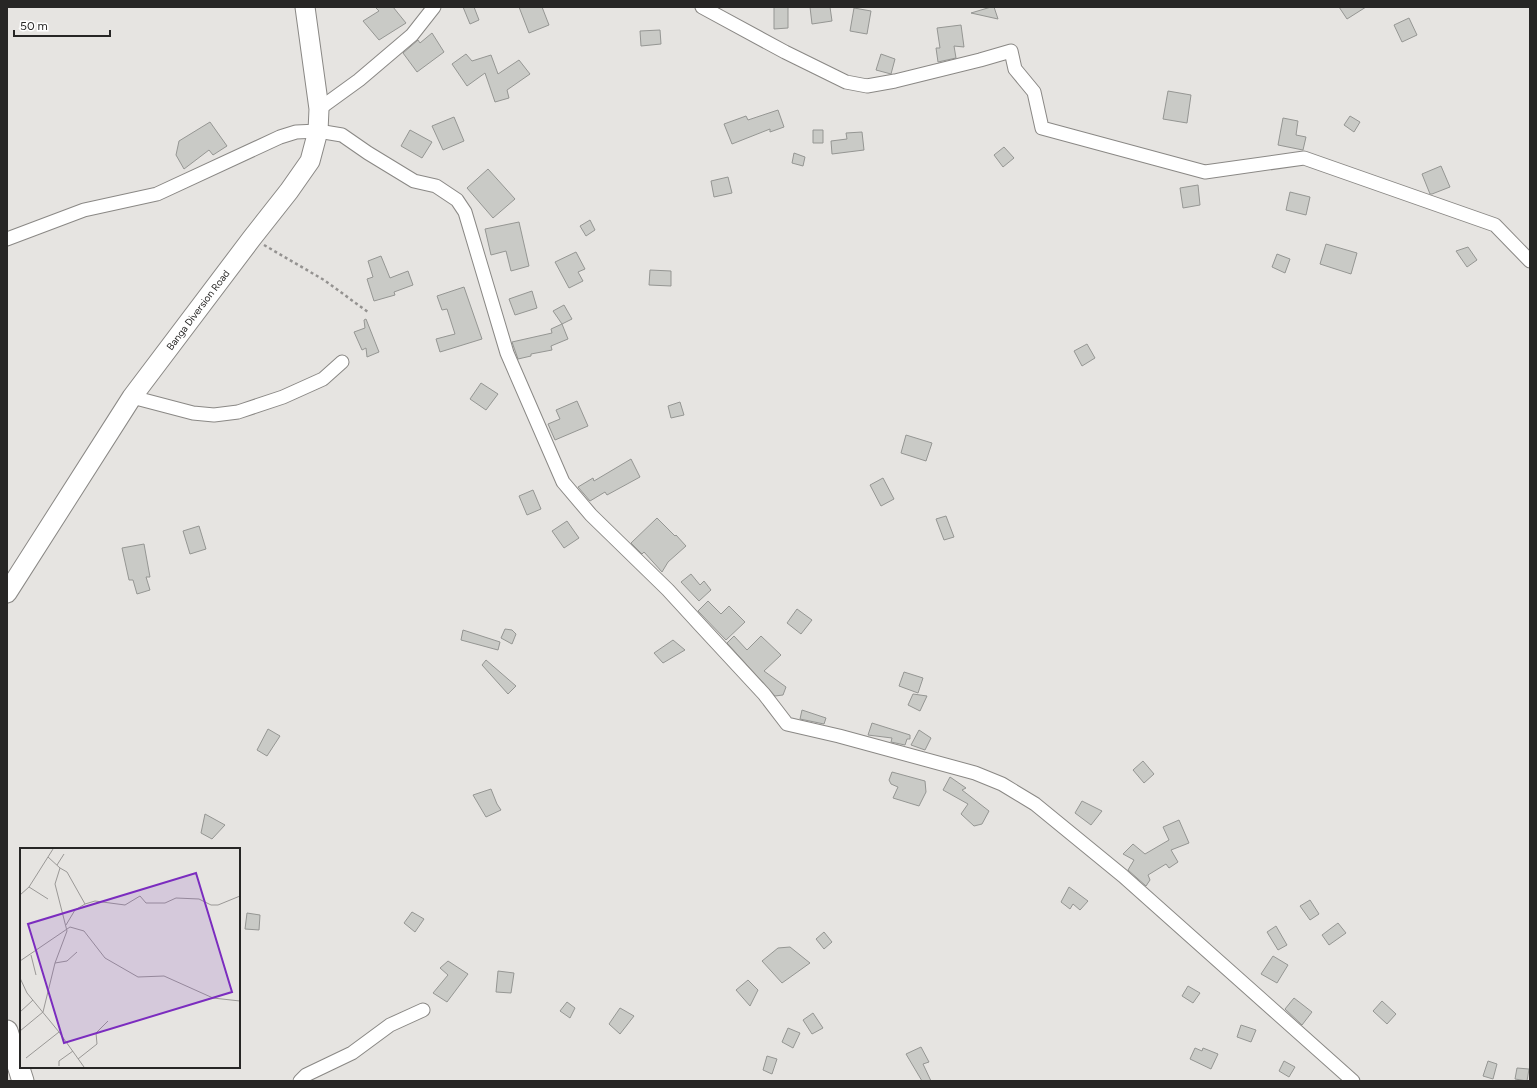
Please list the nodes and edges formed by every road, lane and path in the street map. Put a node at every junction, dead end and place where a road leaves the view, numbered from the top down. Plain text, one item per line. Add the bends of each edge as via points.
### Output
1 (305, 7) edge
2 (434, 7) edge
3 (702, 7) edge
4 (319, 109) junction
5 (318, 131) junction
6 (252, 238) junction
7 (7, 239) edge
8 (1530, 261) edge
9 (368, 312) dead end
10 (342, 362) dead end
11 (132, 397) junction
12 (7, 593) edge
13 (423, 1010) dead end
14 (7, 1031) edge
15 (23, 1081) edge
16 (300, 1081) edge
17 (1353, 1081) edge

1 - 4 main road, Banga Diversion Road
2 - 4 street via 412,36
3 - 8 street via 846,82 867,86 1011,51 1015,69 1034,92 1042,128 1206,172 1304,158 1495,225
4 - 5 main road, Banga Diversion Road
5 - 6 main road, Banga Diversion Road via 310,161
5 - 7 street via 296,132 280,137 157,194 84,210
5 - 17 street via 342,135 414,181 436,186 457,200 465,212 507,353 563,482 591,515 668,590 764,694 787,724 975,773 1002,784 1035,804 1123,876
6 - 9 path via 324,280
6 - 11 main road, Banga Diversion Road
10 - 11 street via 323,379 238,412 193,414
11 - 12 main road, Banga Diversion Road
13 - 16 street via 390,1025 352,1053 306,1075
14 - 15 main road

